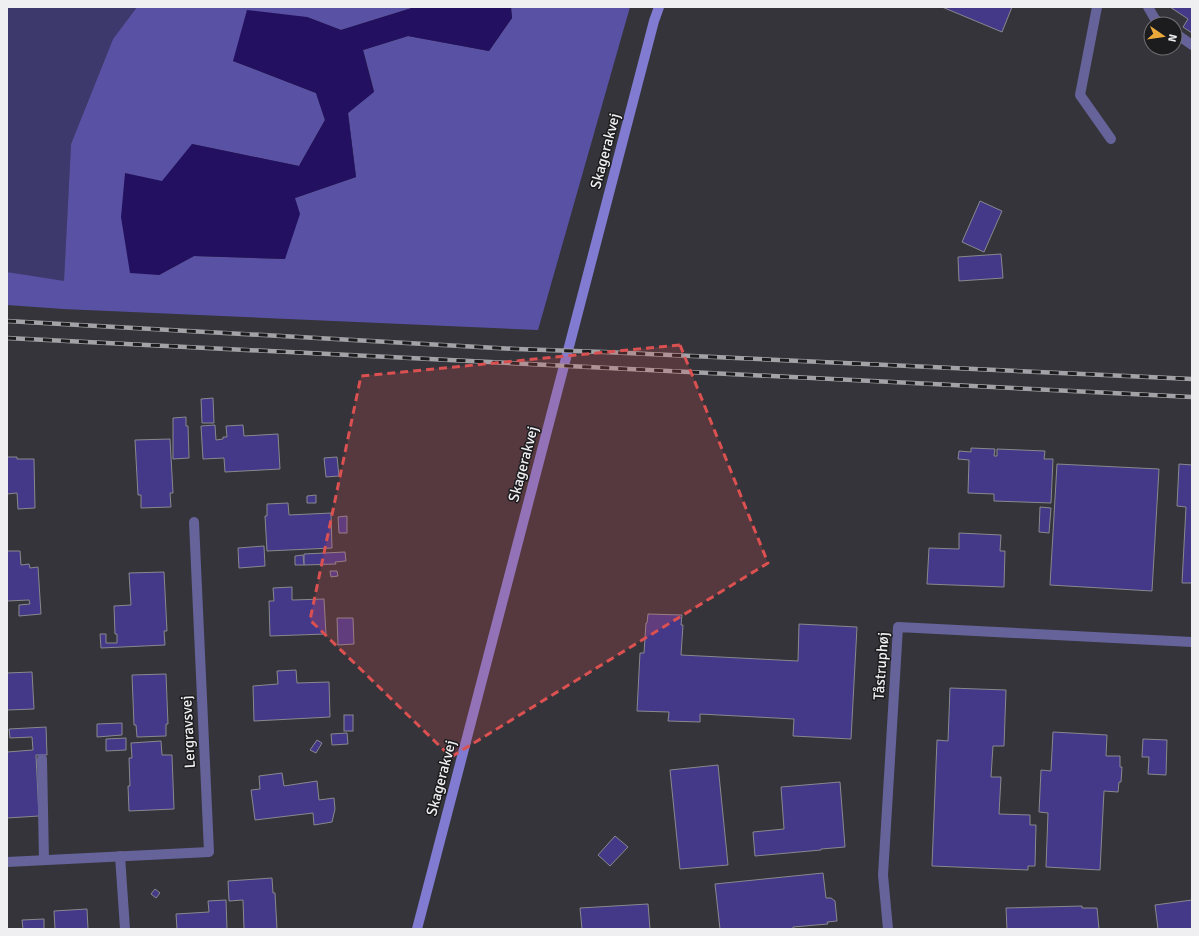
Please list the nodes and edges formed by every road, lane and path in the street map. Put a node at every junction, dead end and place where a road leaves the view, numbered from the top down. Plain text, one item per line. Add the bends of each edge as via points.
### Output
1 (659, 7) edge
2 (1097, 7) edge
3 (1148, 7) edge
4 (1153, 16) edge
5 (1183, 39) edge
6 (1192, 45) edge
7 (1111, 139) dead end
8 (194, 522) dead end
9 (1192, 642) edge
10 (42, 759) dead end
11 (120, 856) junction
12 (44, 860) junction
13 (7, 862) edge
14 (125, 929) edge
15 (417, 929) edge
16 (888, 929) edge

1 - 15 street, Skagerakvej
2 - 7 street via 1080,95
3 - 4 street
5 - 6 street
8 - 11 street, Lergravsvej via 209,852
9 - 16 street, Tåstruphøj via 898,627 883,875
10 - 12 street
11 - 12 street, Lergravsvej
11 - 14 street
12 - 13 street, Lergravsvej

